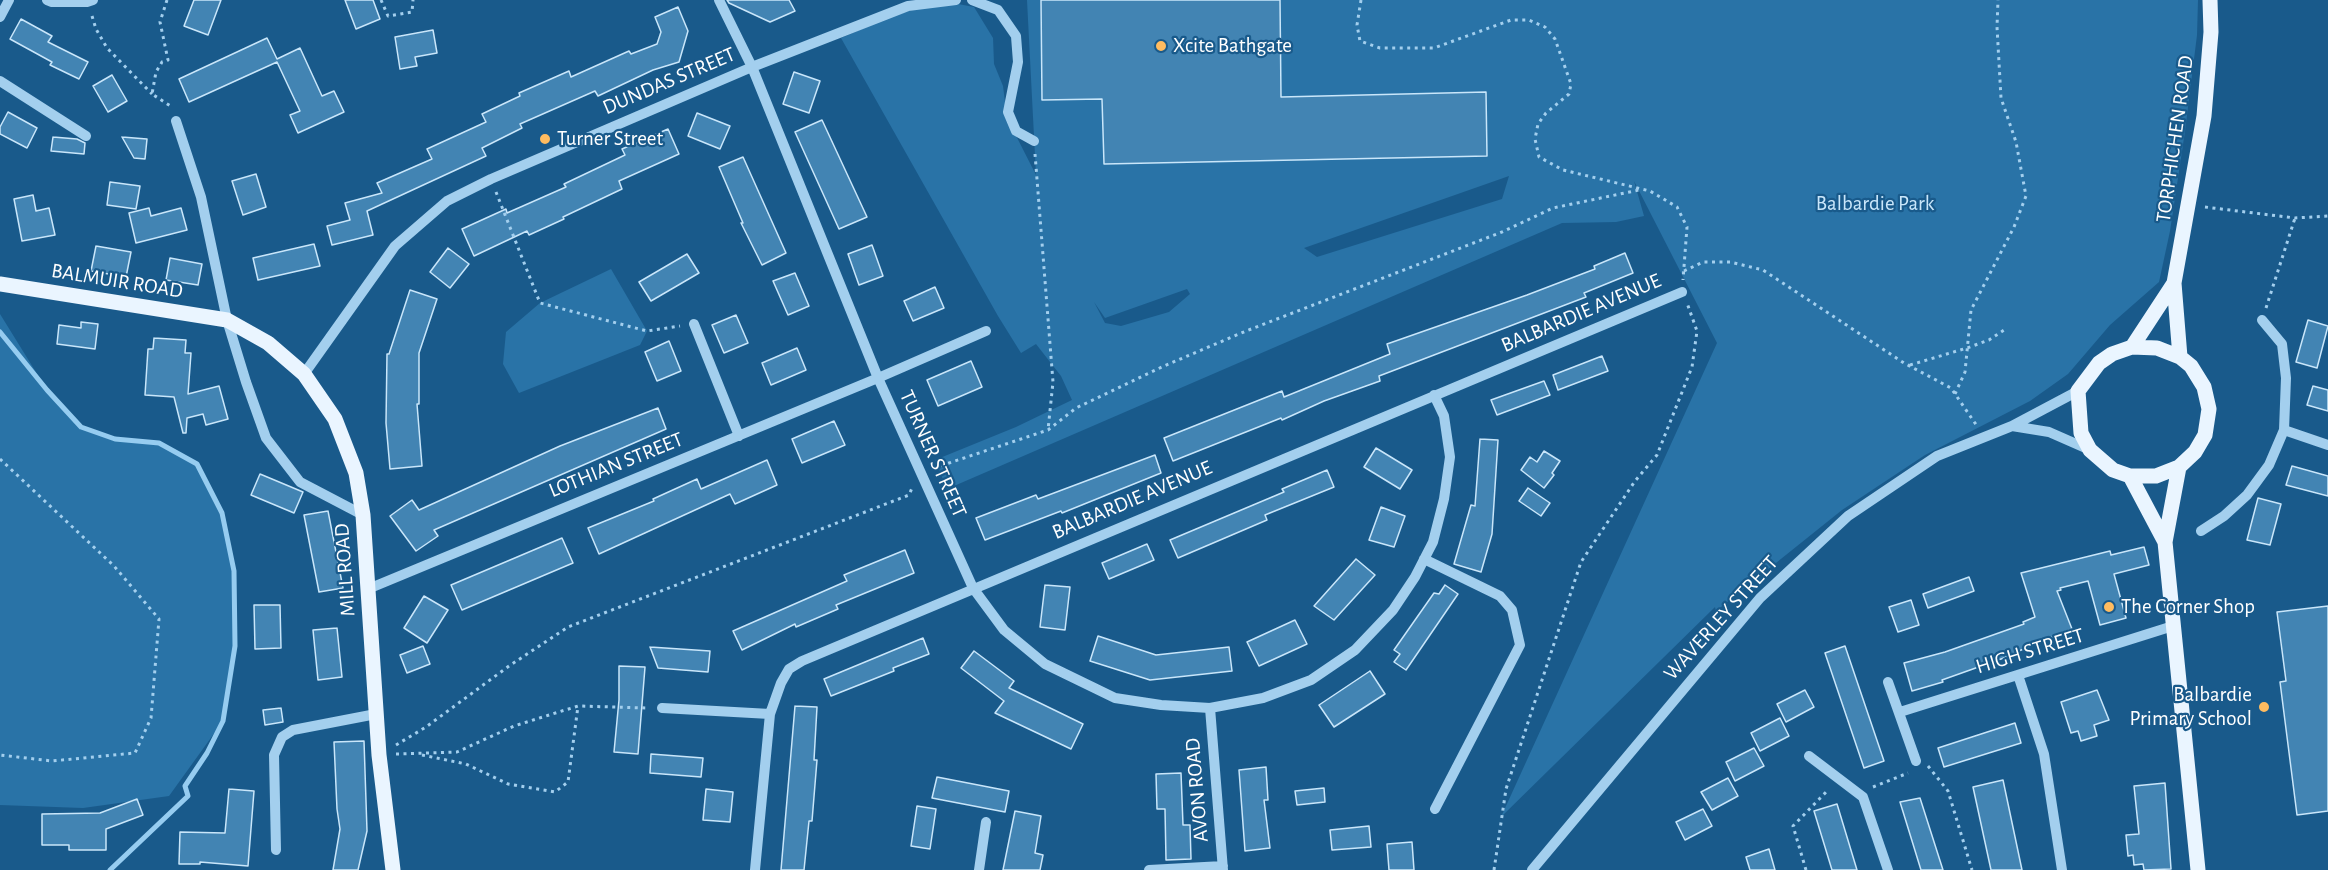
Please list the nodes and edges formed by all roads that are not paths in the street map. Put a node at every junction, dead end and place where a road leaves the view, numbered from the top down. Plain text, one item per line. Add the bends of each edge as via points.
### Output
1 (9, 0) edge
2 (47, 0) edge
3 (93, 0) edge
4 (718, 0) edge
5 (956, 0) edge
6 (972, 0) edge
7 (2210, 0) edge
8 (0, 17) edge
9 (752, 67) junction
10 (0, 81) edge
11 (176, 121) road end
12 (86, 136) dead end
13 (1034, 141) road end
14 (2174, 283) junction
15 (0, 284) edge
16 (1682, 292) dead end
17 (227, 320) junction
18 (2262, 320) road end
19 (694, 324) road end
20 (986, 332) dead end
21 (2132, 347) junction
22 (2180, 357) junction
23 (304, 374) junction
24 (878, 378) junction
25 (2078, 391) junction
26 (1434, 395) junction
27 (2012, 426) junction
28 (2284, 430) junction
29 (739, 436) junction
30 (2328, 445) edge
31 (2090, 450) junction
32 (2179, 467) junction
33 (2130, 476) junction
34 (363, 515) junction
35 (2201, 531) dead end
36 (2165, 542) junction
37 (1424, 560) junction
38 (973, 588) junction
39 (368, 589) junction
40 (2173, 626) junction
41 (2018, 675) junction
42 (1888, 682) dead end
43 (662, 708) road end
44 (1210, 708) junction
45 (1900, 712) junction
46 (376, 714) junction
47 (770, 714) junction
48 (1809, 756) dead end
49 (1916, 761) road end
50 (1435, 809) dead end
51 (986, 822) dead end
52 (276, 850) dead end
53 (1223, 868) edge
54 (393, 870) edge
55 (756, 870) edge
56 (980, 870) edge
57 (1149, 870) edge
58 (1532, 870) edge
59 (1888, 870) edge
60 (2061, 870) edge
61 (2198, 870) edge

1 - 8 street
2 - 3 street
4 - 9 street, TURNER STREET
5 - 9 street, DUNDAS STREET via 908,6
6 - 13 street via 998,10 1016,36 1018,62 1008,112 1016,131
7 - 14 main road, TORPHICHEN ROAD via 2204,116
9 - 23 street, DUNDAS STREET via 447,201 395,246
9 - 24 street, TURNER STREET
10 - 12 street
11 - 17 street via 201,197
14 - 21 main road
14 - 22 main road
15 - 17 main road, BALMUIR ROAD
16 - 26 street, BALBARDIE AVENUE
17 - 23 main road, MILL ROAD via 268,343
17 - 34 street via 267,438 300,482
18 - 28 street via 2282,344 2286,378
19 - 29 street
20 - 24 street, LOTHIAN STREET
21 - 22 main road via 2157,348
21 - 25 main road via 2099,363
22 - 32 main road via 2204,387 2209,409 2205,435
23 - 34 main road, MILL ROAD via 336,419 356,473
24 - 29 street, LOTHIAN STREET
24 - 38 street, TURNER STREET
25 - 27 street, WAVERLEY STREET
25 - 31 main road via 2081,433
26 - 37 street, TURNER STREET via 1443,416 1450,457 1444,500
26 - 38 street, BALBARDIE AVENUE
27 - 31 street via 2049,432
27 - 58 street, WAVERLEY STREET via 1937,456 1848,516 1760,598
28 - 30 street
28 - 35 street via 2269,465 2247,495
29 - 39 street, LOTHIAN STREET
31 - 33 main road via 2113,470
32 - 33 main road via 2156,476
32 - 36 main road
33 - 36 main road
34 - 39 main road, MILL ROAD
36 - 40 main road
37 - 44 street, TURNER STREET via 1393,610 1355,650 1311,680 1263,698
37 - 50 street via 1500,596 1512,610 1520,645
38 - 44 street, TURNER STREET via 1004,630 1046,664 1115,698
38 - 47 street, BALBARDIE AVENUE via 789,669
39 - 46 main road, MILL ROAD
40 - 41 street, HIGH STREET
40 - 61 main road
41 - 45 street, HIGH STREET
41 - 60 street via 2044,754
42 - 45 street
43 - 47 street
44 - 53 street, AVON ROAD
45 - 49 street
46 - 52 street via 293,730 282,737 274,755
46 - 54 main road, MILL ROAD
47 - 55 street, BALBARDIE AVENUE
48 - 59 street via 1863,797
51 - 56 street
53 - 57 street

